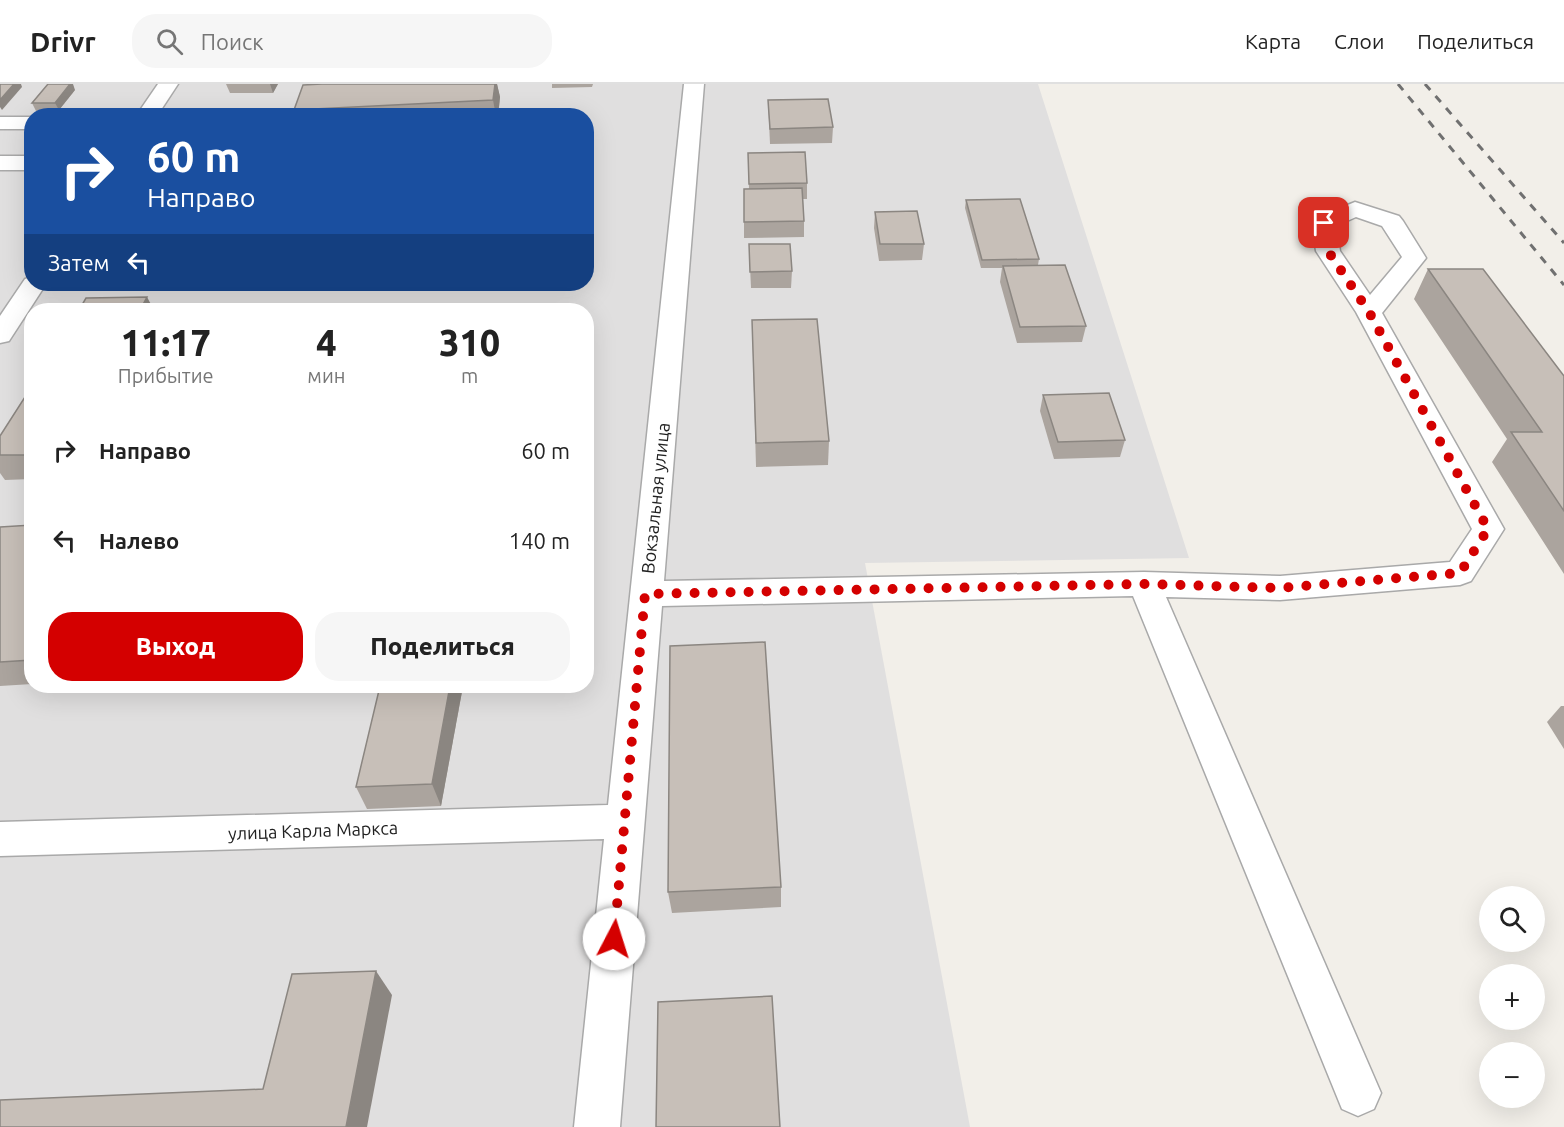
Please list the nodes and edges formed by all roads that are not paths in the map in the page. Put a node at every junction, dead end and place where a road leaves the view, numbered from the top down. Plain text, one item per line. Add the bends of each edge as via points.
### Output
1 (168, 84) edge
2 (694, 84) edge
3 (152, 108) edge
4 (0, 123) edge
5 (24, 123) edge
6 (0, 163) edge
7 (24, 163) edge
8 (29, 291) edge
9 (1369, 312) dead end
10 (0, 335) edge
11 (1144, 584) junction
12 (645, 594) junction
13 (625, 821) junction
14 (0, 839) edge
15 (1358, 1093) dead end
16 (597, 1127) edge

1 - 3 street
2 - 12 street, Вокзальная улица
4 - 5 street
6 - 7 street
8 - 10 street
9 - 11 street via 1488,529 1460,573 1280,588
11 - 12 street
11 - 15 street
12 - 13 street, Вокзальная улица
13 - 14 street, улица Карла Маркса
13 - 16 street, Вокзальная улица

